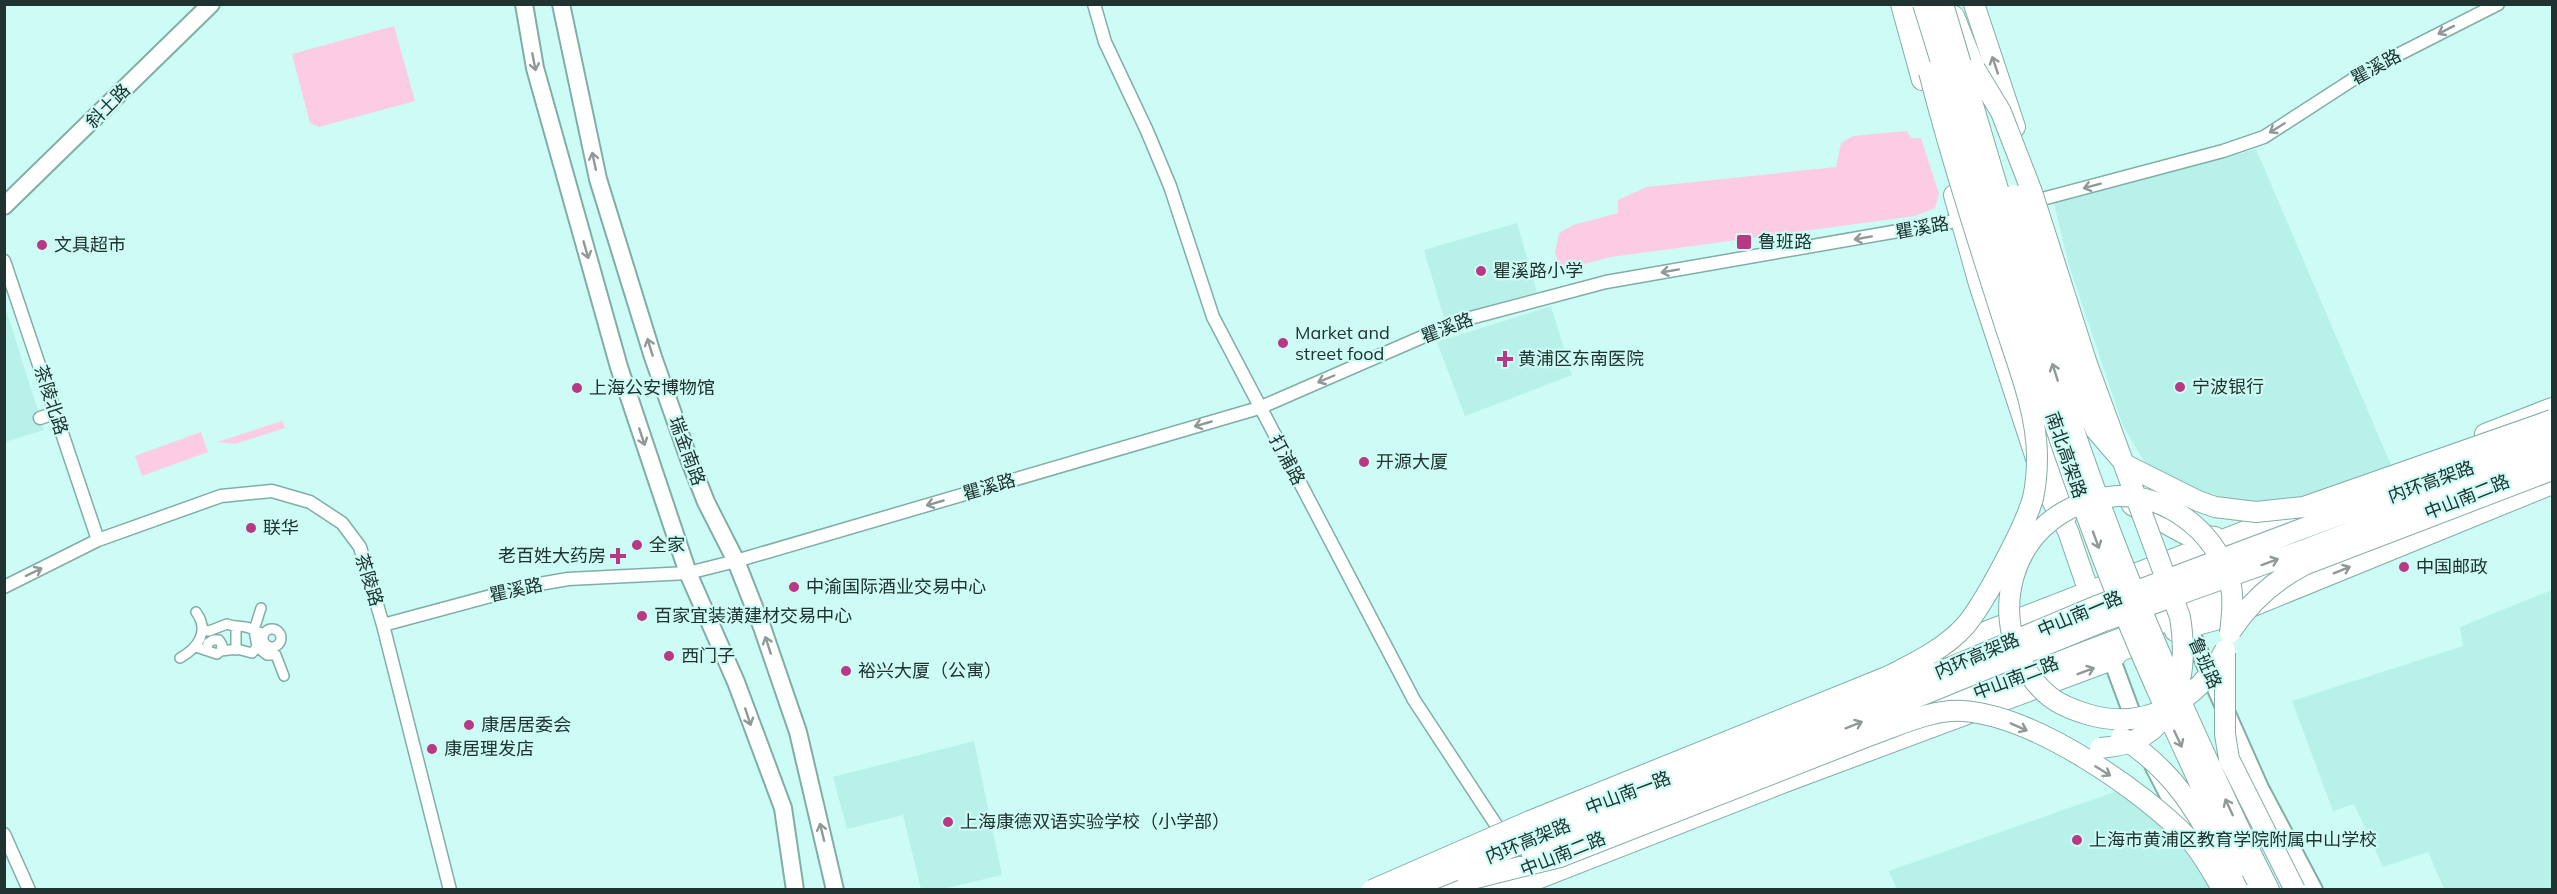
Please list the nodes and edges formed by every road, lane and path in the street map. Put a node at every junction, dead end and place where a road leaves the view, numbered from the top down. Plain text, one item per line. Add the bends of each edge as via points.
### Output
1 (210, 4) edge
2 (524, 4) edge
3 (561, 4) edge
4 (1094, 4) edge
5 (1901, 4) edge
6 (1913, 4) edge
7 (1918, 4) edge
8 (1923, 4) edge
9 (1943, 4) edge
10 (1950, 4) edge
11 (1955, 4) edge
12 (1974, 4) edge
13 (2498, 4) edge
14 (1975, 69) junction
15 (2033, 202) junction
16 (4, 206) edge
17 (1971, 218) junction
18 (4, 261) edge
19 (1259, 408) junction
20 (2553, 408) edge
21 (56, 413) junction
22 (40, 418) dead end
23 (2553, 420) edge
24 (2553, 427) edge
25 (2553, 435) edge
26 (2106, 437) junction
27 (2553, 454) edge
28 (2553, 462) edge
29 (2126, 465) junction
30 (2553, 470) edge
31 (2553, 484) edge
32 (2032, 499) junction
33 (2130, 503) junction
34 (2159, 503) junction
35 (2297, 511) junction
36 (2256, 512) junction
37 (2189, 519) junction
38 (2227, 539) junction
39 (98, 540) junction
40 (2023, 552) junction
41 (736, 561) junction
42 (2162, 567) junction
43 (688, 573) junction
44 (4, 587) edge
45 (2103, 597) junction
46 (1984, 598) junction
47 (2054, 606) junction
48 (261, 608) dead end
49 (196, 612) dead end
50 (2181, 620) junction
51 (383, 625) junction
52 (236, 627) junction
53 (203, 630) junction
54 (254, 630) junction
55 (264, 634) junction
56 (2227, 641) junction
57 (196, 647) junction
58 (257, 647) junction
59 (236, 650) junction
60 (275, 651) junction
61 (1988, 651) junction
62 (2109, 651) junction
63 (180, 658) dead end
64 (284, 676) dead end
65 (2060, 681) junction
66 (1986, 689) junction
67 (2078, 711) junction
68 (2053, 742) junction
69 (4, 834) edge
70 (1506, 840) junction
71 (1530, 880) edge
72 (1473, 885) edge
73 (29, 890) edge
74 (450, 890) edge
75 (795, 890) edge
76 (835, 890) edge
77 (1370, 890) edge
78 (1406, 890) edge
79 (1444, 890) edge
80 (1509, 890) edge
81 (2221, 890) edge
82 (2238, 890) edge
83 (2251, 890) edge
84 (2269, 890) edge
85 (2295, 890) edge
86 (2314, 890) edge

1 - 16 main road, 斜土路
2 -> 43 main road, 瑞金南路 via 535,68 619,367
41 -> 3 main road, 瑞金南路 via 706,502 653,357 598,179
4 - 19 street, 打浦路 via 1105,42 1170,186 1213,317
5 - 17 main road
6 - 32 main road, bridge via 1942,123 2029,407 2037,456
7 - 17 main road
8 -> 83 main road, 南北高架路, bridge via 2060,441 2098,547 2166,712
84 -> 9 main road, 南北高架路, bridge via 2181,706 2114,539 2021,267
10 - 14 main road
11 - 15 main road, 鲁班路
15 -> 12 main road, 鲁班路
13 -> 15 street, 瞿溪路 via 2366,71 2264,137
14 - 29 main road, bridge via 2072,377 2096,430
14 - 68 main road, bridge via 2001,112 2032,192 2084,353 2180,617 2184,643 2174,704 2142,737 2121,746 2100,748
15 - 17 street, 瞿溪路
15 - 26 main road, 鲁班路 via 2059,313
17 -> 19 street, 瞿溪路 via 1558,293 1459,321
17 - 45 main road via 1979,284 2046,489 2068,531 2080,567
18 - 21 street, 茶陵北路
19 -> 41 street, 瞿溪路
19 - 70 street, 打浦路 via 1414,700
20 - 35 main road
21 - 22 street
21 - 39 street, 茶陵北路
23 - 36 main road, bridge via 2304,507
24 - 42 main road via 2199,562
25 - 78 main road, 内环高架路, bridge via 2099,606
26 - 33 main road, 鲁班路
26 - 35 main road via 2139,469 2236,512 2272,516
72 -> 27 main road, 内环高架路, bridge via 2104,621 2304,550
28 - 50 main road, 中山南二路
29 - 34 main road, bridge
29 - 36 main road, bridge via 2198,501
30 - 56 main road, bridge via 2304,565 2253,601
50 -> 31 main road via 2226,616
32 - 40 main road, bridge
32 - 46 main road, bridge
33 - 38 main road via 2185,534
33 - 42 main road, 鲁班路 via 2142,537
34 - 37 main road, bridge
34 - 40 main road, bridge via 2127,496 2088,501 2061,513 2041,529
35 - 38 main road
36 - 37 main road, bridge
37 - 56 main road, bridge via 2213,544 2228,576 2233,603
38 - 42 main road
44 -> 39 street, 茶陵路
39 - 51 street, 茶陵路 via 221,495 272,491 310,502 342,523 360,547
40 - 46 main road, bridge
40 - 67 main road, bridge via 2009,592 2012,635 2021,660 2049,696
41 - 43 street, 瞿溪路
76 -> 41 main road, 瑞金南路 via 798,732
42 - 45 main road, 中山南二路
42 - 50 main road, 鲁班路
43 - 51 street, 瞿溪路 via 568,579
43 -> 75 main road, 瑞金南路 via 736,682 783,808
45 - 47 main road, 中山南二路
45 - 50 main road via 2148,616
45 - 61 main road, 中山南一路
45 - 62 main road
46 - 77 main road, bridge via 1964,627 1947,642 1889,676
47 - 61 main road
47 - 70 main road, 中山南二路 via 1782,710 1524,815
48 - 54 street
49 - 53 street
50 - 62 main road, 中山南二路 via 2120,651
50 - 86 main road, 鲁班路 via 2260,788
51 - 74 street, 茶陵路
52 - 53 street via 227,624
52 - 54 street
52 - 59 street
53 - 57 street
54 - 55 street
54 - 58 street
55 - 60 street via 266,644
55 - 60 street via 272,629 281,634
56 - 67 main road, bridge via 2216,667 2196,690 2166,710 2126,720
56 - 85 main road, bridge via 2225,734 2229,759
57 - 59 street via 207,649 208,643 219,640 221,651
57 - 63 street
58 - 59 street via 252,653
58 - 60 street via 267,655
60 - 64 street
61 - 70 main road, 中山南一路
65 -> 62 main road, 中山南二路
62 - 66 main road, 中山南二路
62 - 81 main road via 2136,727 2167,794
65 - 66 main road
65 - 71 main road, 中山南二路
66 - 71 main road, 中山南二路
67 - 82 main road, bridge via 2140,749 2177,784 2198,814
72 -> 68 main road, bridge via 1560,857 1871,735 1939,713 1963,711 1991,716
68 -> 81 main road, bridge via 2156,807 2192,843
69 - 73 street
70 - 71 street, 打浦路
70 - 77 main road, 中山南二路
71 - 72 main road, 中山南二路
71 - 80 main road, 中山南二路
72 - 79 main road, 内环高架路

